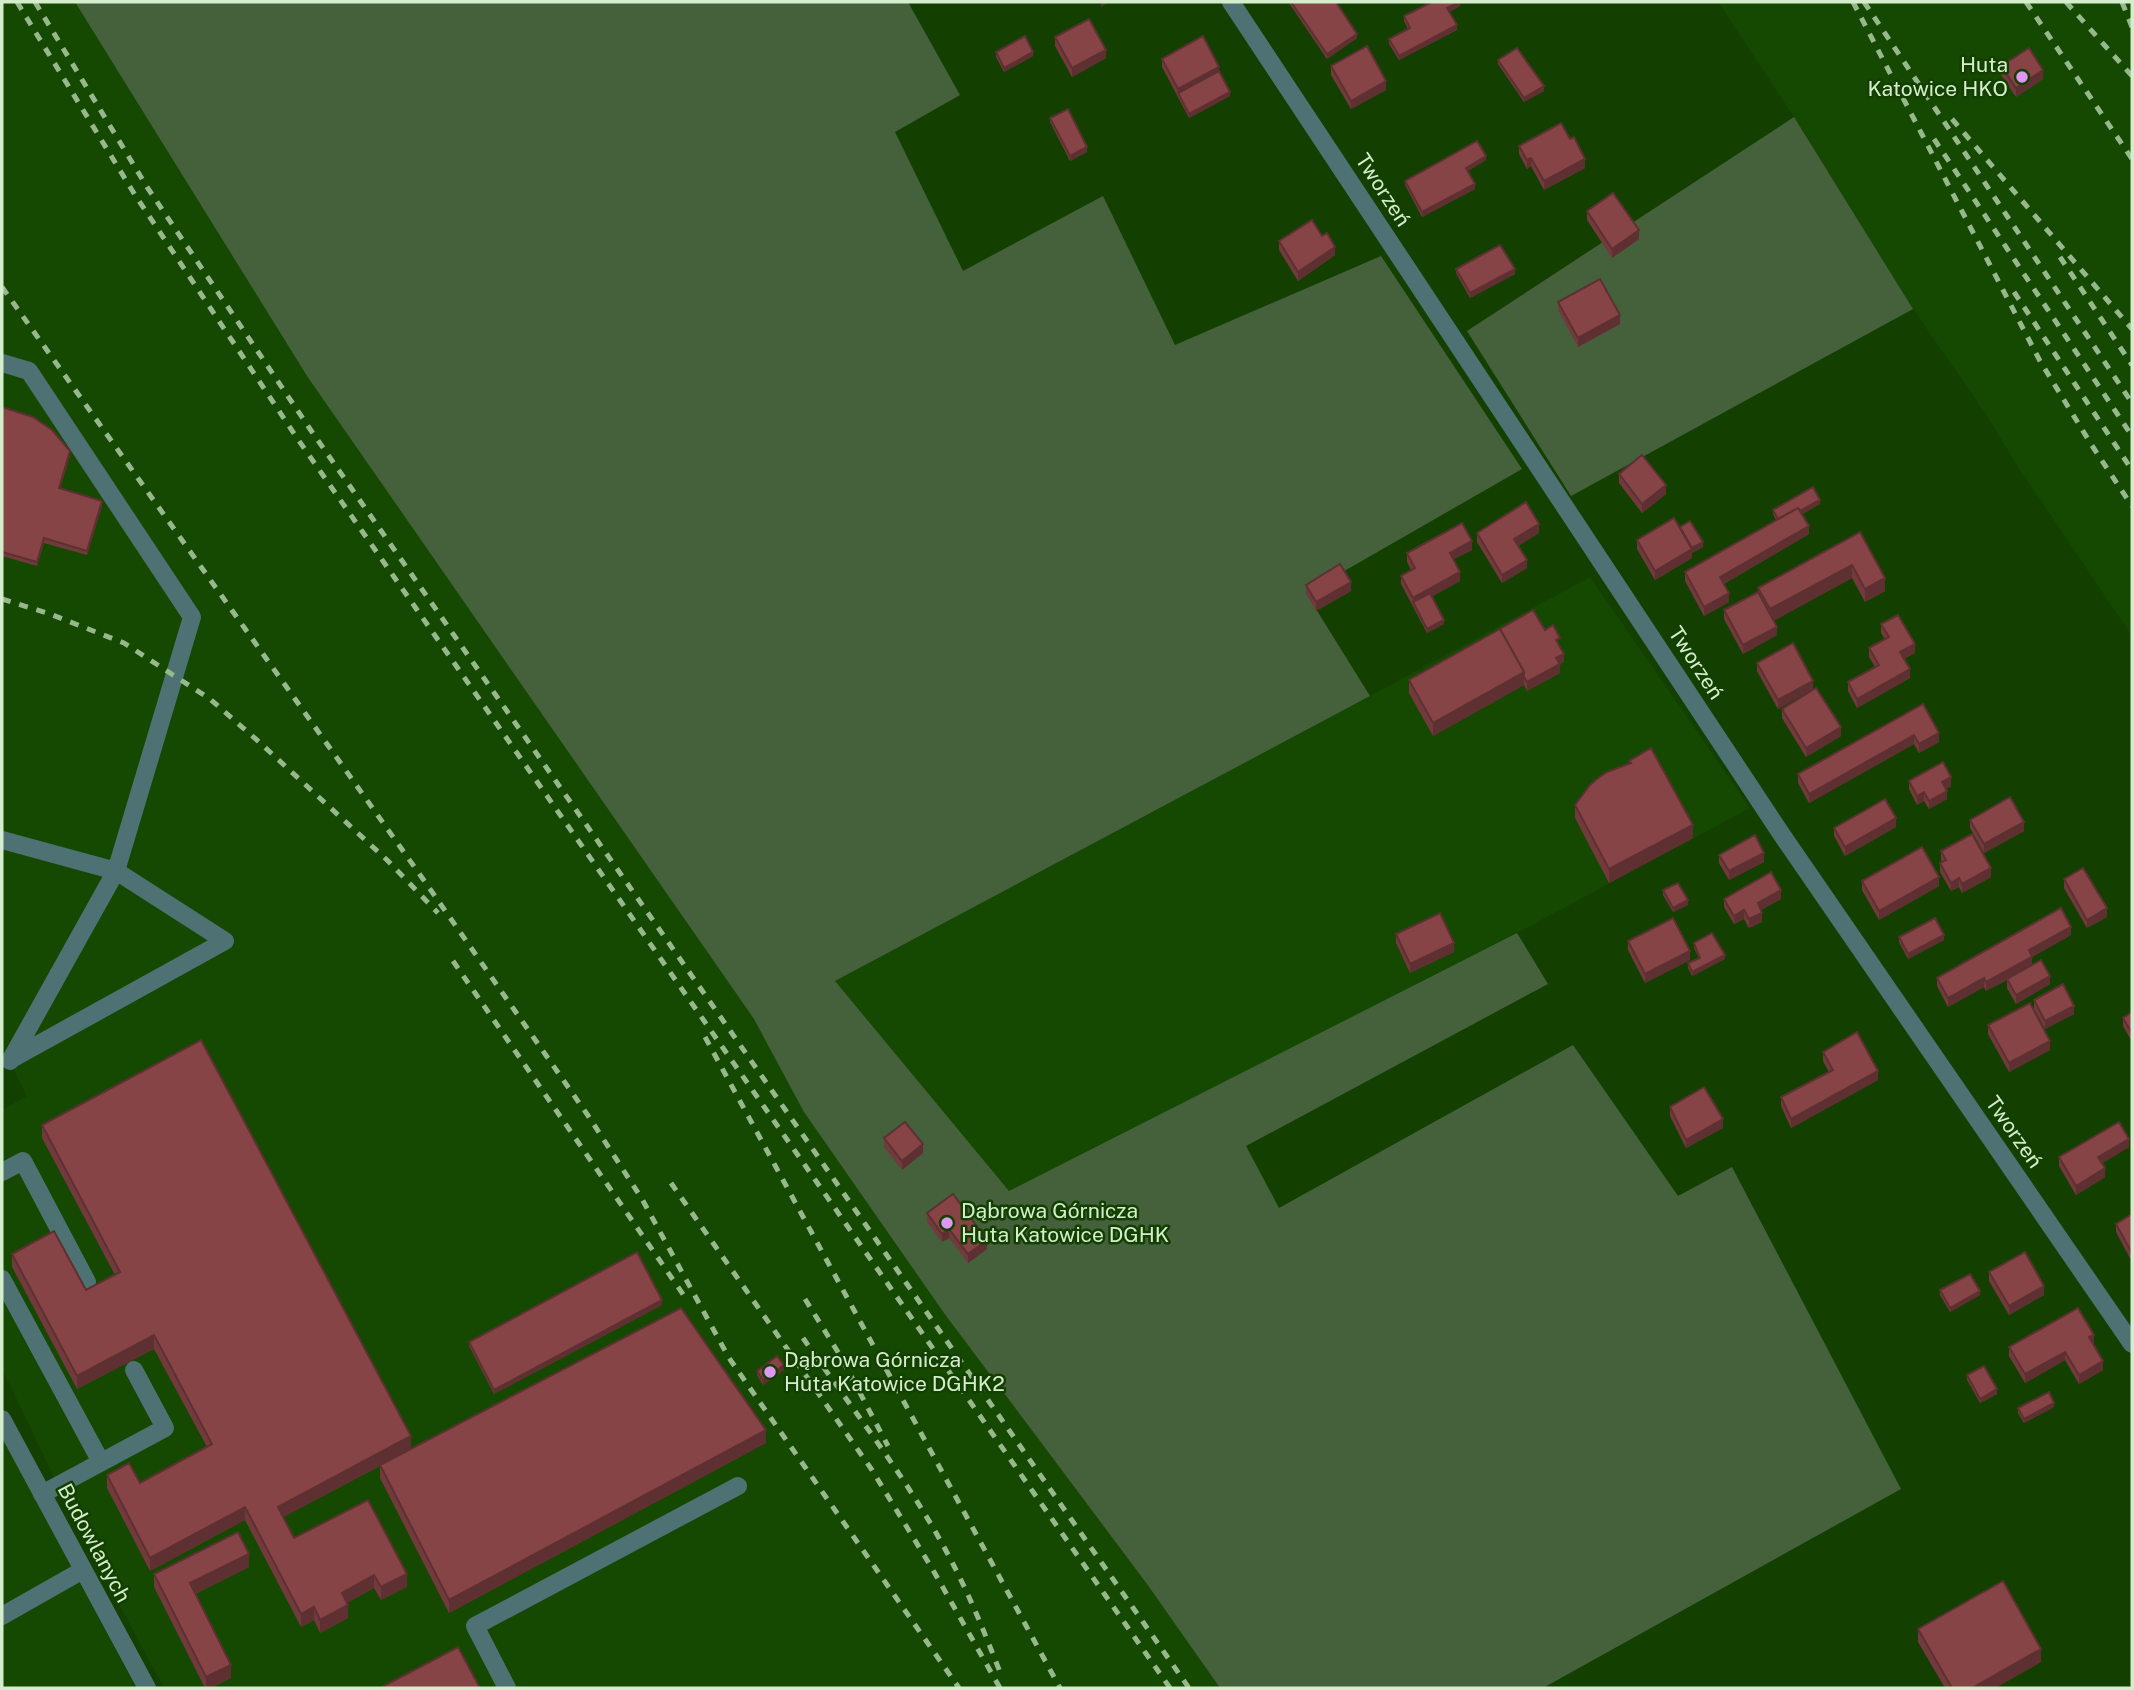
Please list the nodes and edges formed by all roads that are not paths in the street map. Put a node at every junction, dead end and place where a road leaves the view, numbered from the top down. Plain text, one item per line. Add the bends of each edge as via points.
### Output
1 (1231, 2) edge
2 (2, 363) edge
3 (2, 840) edge
4 (116, 871) junction
5 (6, 1063) edge
6 (2, 1172) edge
7 (2, 1279) edge
8 (86, 1282) dead end
9 (2132, 1344) edge
10 (134, 1370) dead end
11 (2, 1419) edge
12 (101, 1462) junction
13 (738, 1486) dead end
14 (42, 1494) junction
15 (83, 1570) junction
16 (2, 1616) edge
17 (147, 1688) edge
18 (507, 1688) edge

1 - 9 street, Tworzeń via 1782,835
2 - 4 street via 29,372 192,617
3 - 4 street
4 - 5 street
4 - 5 street via 225,941
6 - 8 street via 23,1161
7 - 12 street
10 - 12 street via 165,1428
11 - 14 street, Budowlanych
12 - 14 street
13 - 18 street via 475,1626
14 - 15 street, Budowlanych
15 - 16 street
15 - 17 street, Budowlanych

